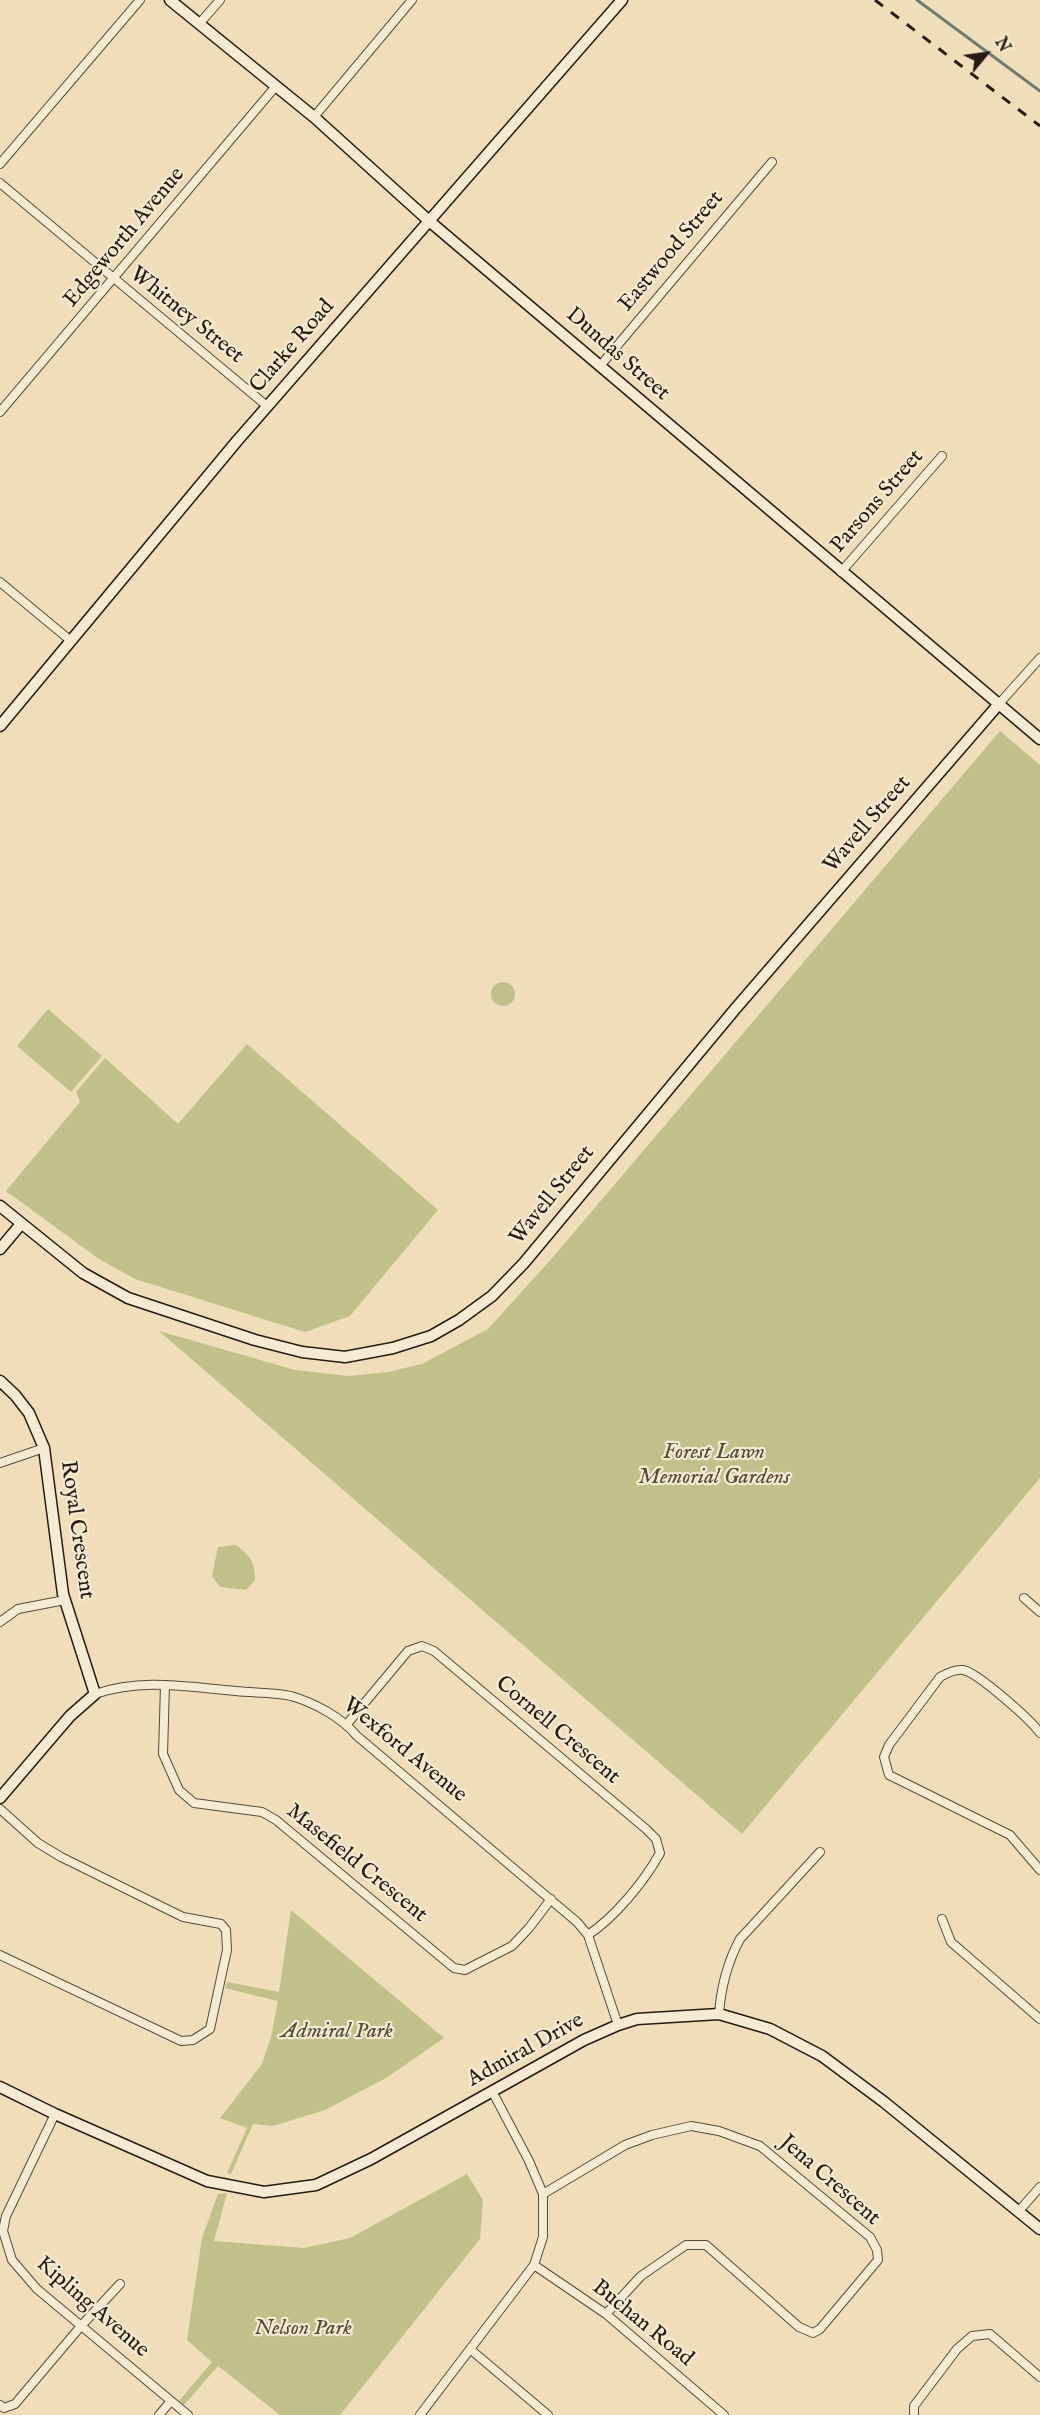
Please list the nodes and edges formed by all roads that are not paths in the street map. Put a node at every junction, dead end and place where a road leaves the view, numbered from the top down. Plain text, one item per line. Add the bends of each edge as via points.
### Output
1 (140, 0) edge
2 (170, 0) edge
3 (220, 0) edge
4 (412, 0) edge
5 (622, 0) edge
6 (199, 24) junction
7 (276, 86) junction
8 (314, 117) junction
9 (772, 162) dead end
10 (0, 164) edge
11 (0, 183) edge
12 (428, 220) junction
13 (113, 280) junction
14 (600, 366) junction
15 (267, 406) junction
16 (0, 412) edge
17 (942, 456) dead end
18 (841, 572) junction
19 (0, 582) edge
20 (71, 641) junction
21 (1040, 658) edge
22 (998, 705) junction
23 (0, 726) edge
24 (1040, 739) edge
25 (0, 1206) edge
26 (21, 1224) junction
27 (0, 1249) edge
28 (0, 1382) edge
29 (44, 1448) junction
30 (0, 1463) edge
31 (1024, 1598) dead end
32 (65, 1600) junction
33 (1040, 1612) edge
34 (0, 1622) edge
35 (165, 1685) junction
36 (94, 1695) junction
37 (347, 1724) junction
38 (1040, 1733) edge
39 (0, 1798) edge
40 (0, 1809) edge
41 (820, 1852) dead end
42 (1040, 1870) edge
43 (551, 1899) junction
44 (942, 1919) dead end
45 (588, 1935) junction
46 (0, 1955) edge
47 (719, 2014) junction
48 (1040, 2019) edge
49 (618, 2025) junction
50 (0, 2087) edge
51 (492, 2091) junction
52 (55, 2114) junction
53 (1040, 2187) edge
54 (543, 2194) junction
55 (1019, 2211) junction
56 (3, 2215) edge
57 (1040, 2229) edge
58 (534, 2265) junction
59 (120, 2284) dead end
60 (606, 2314) junction
61 (81, 2326) junction
62 (470, 2349) junction
63 (1040, 2377) edge
64 (171, 2401) junction
65 (0, 2405) edge
66 (159, 2415) edge
67 (188, 2415) edge
68 (420, 2415) edge
69 (548, 2415) edge
70 (724, 2415) edge
71 (914, 2415) edge

1 - 10 street
2 - 6 street, Dundas Street
3 - 6 street
4 - 8 street
5 - 12 street, Clarke Road
6 - 7 street, Dundas Street
7 - 8 street, Dundas Street
7 - 13 street, Edgeworth Avenue
8 - 12 street, Dundas Street
9 - 14 street, Eastwood Street
11 - 13 street, Whitney Street
12 - 14 street, Dundas Street
12 - 15 street, Clarke Road
13 - 15 street, Whitney Street
13 - 16 street, Edgeworth Avenue
14 - 18 street, Dundas Street
15 - 20 street, Clarke Road
17 - 18 street, Parsons Street
18 - 22 street, Dundas Street
19 - 20 street
20 - 23 street, Clarke Road
21 - 22 street
22 - 24 street, Dundas Street
22 - 26 street, Wavell Street via 736,1008 524,1263 492,1296 431,1336 393,1348 345,1356 302,1352 255,1340 128,1298 83,1273
25 - 26 street, Wavell Street
26 - 27 street
28 - 29 street, Royal Crescent via 29,1413
29 - 30 street
29 - 32 street, Royal Crescent
31 - 33 street
32 - 34 street via 18,1609
32 - 36 street, Royal Crescent
35 - 36 street, Wexford Avenue via 117,1686
35 - 37 street, Wexford Avenue via 290,1696
35 - 43 street, Masefield Crescent via 163,1754 179,1790 194,1803 262,1812 276,1820 454,1968 465,1970 512,1946
36 - 39 street, Wexford Avenue via 70,1716
37 - 43 street, Wexford Avenue
37 - 45 street, Cornell Crescent via 408,1651 422,1646 434,1651 646,1829 656,1839 660,1852 604,1924
38 - 42 street via 976,1676 963,1670 950,1672 940,1677 884,1757 889,1775 1010,1835
40 - 46 street via 38,1843 61,1857 183,1917 221,1924 226,1930 226,1950 210,2029 193,2040 181,2041
41 - 47 street via 740,1939 721,1988
43 - 45 street, Wexford Avenue
44 - 48 street via 951,1942
45 - 49 street, Wexford Avenue
47 - 49 street, Admiral Drive via 637,2019
47 - 55 street, Admiral Drive via 770,2029 822,2056
49 - 51 street, Admiral Drive
50 - 52 street, Admiral Drive
51 - 52 street, Admiral Drive via 316,2185 264,2192 207,2181
51 - 54 street
52 - 56 street, Kipling Avenue
53 - 55 street
54 - 58 street via 543,2236
54 - 60 street, Jena Crescent via 625,2145 691,2126 760,2146 870,2237 877,2250 878,2260 813,2333 799,2328 706,2245 686,2245 641,2276
55 - 57 street, Admiral Drive
56 - 61 street, Kipling Avenue via 3,2231 12,2260 37,2289
58 - 60 street, Buchan Road
58 - 62 street
59 - 61 street
60 - 70 street, Buchan Road
61 - 64 street, Kipling Avenue
61 - 65 street via 15,2404 4,2408
62 - 68 street
62 - 69 street
63 - 71 street via 990,2334 972,2336 957,2349 914,2406
64 - 66 street
64 - 67 street, Kipling Avenue

